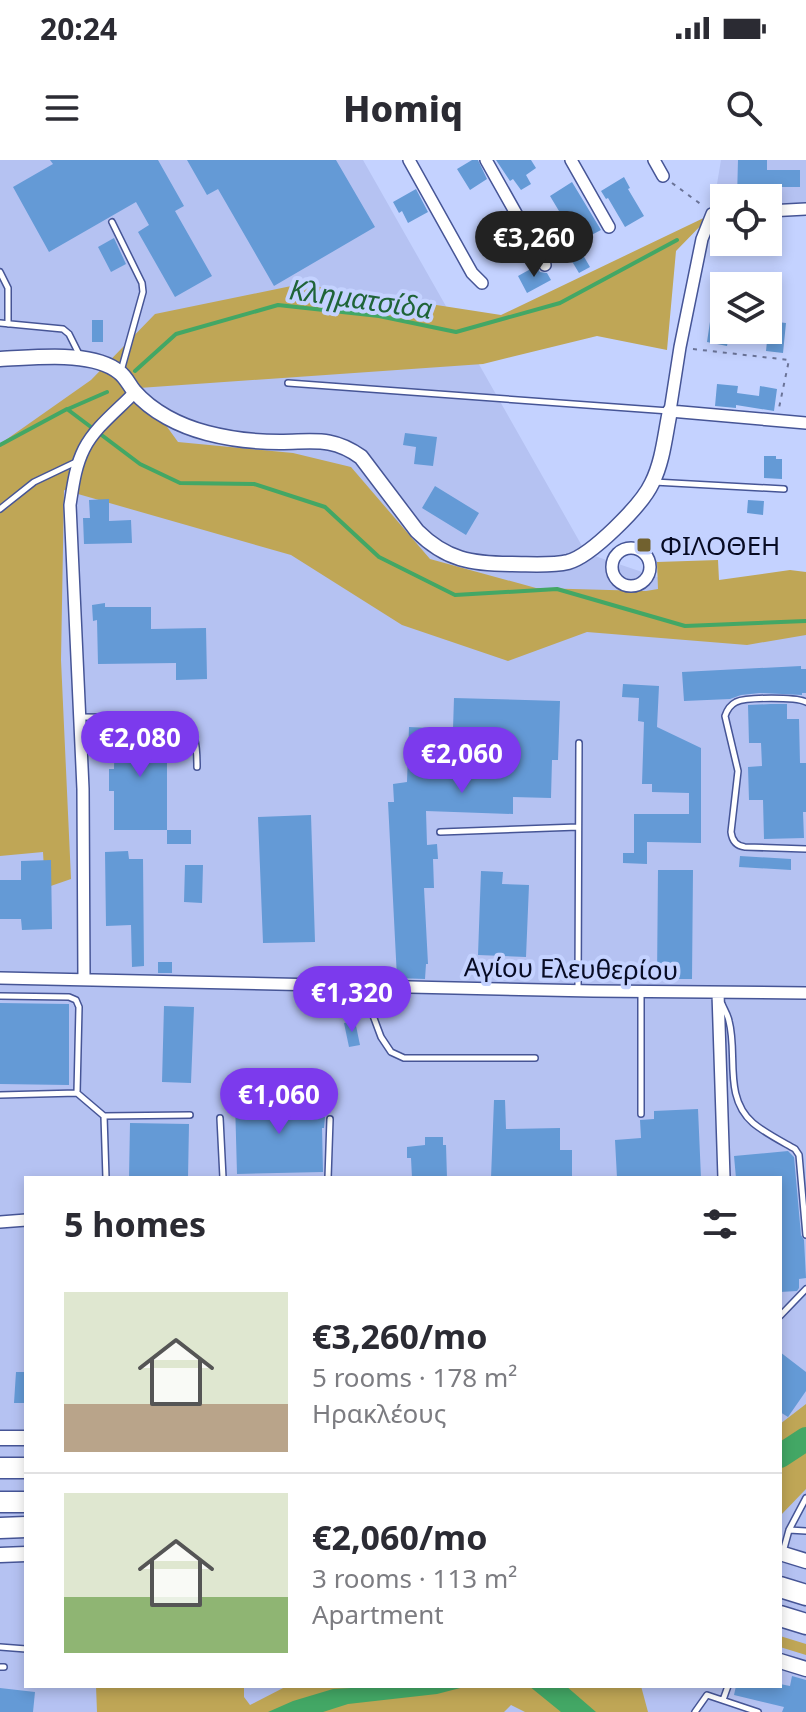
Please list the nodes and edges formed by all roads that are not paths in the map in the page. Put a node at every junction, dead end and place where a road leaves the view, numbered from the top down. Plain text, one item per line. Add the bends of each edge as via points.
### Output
1 (409, 160) edge
2 (486, 160) edge
3 (571, 160) edge
4 (654, 160) edge
5 (663, 176) road end
6 (806, 209) edge
7 (782, 210) edge
8 (112, 222) dead end
9 (710, 226) edge
10 (609, 227) dead end
11 (545, 265) dead end
12 (0, 272) edge
13 (482, 283) dead end
14 (0, 323) edge
15 (8, 324) junction
16 (0, 359) edge
17 (81, 359) junction
18 (120, 372) junction
19 (288, 383) dead end
20 (135, 392) junction
21 (670, 411) junction
22 (806, 423) edge
23 (80, 460) junction
24 (653, 482) junction
25 (784, 489) dead end
26 (0, 509) edge
27 (603, 541) junction
28 (619, 553) dead end
29 (806, 702) edge
30 (79, 717) junction
31 (579, 743) dead end
32 (197, 767) dead end
33 (578, 827) junction
34 (440, 832) dead end
35 (806, 849) edge
36 (0, 978) edge
37 (84, 980) junction
38 (362, 985) junction
39 (578, 990) junction
40 (641, 991) junction
41 (718, 993) junction
42 (806, 993) edge
43 (0, 996) edge
44 (535, 1058) dead end
45 (77, 1093) junction
46 (0, 1095) edge
47 (641, 1114) dead end
48 (190, 1115) dead end
49 (104, 1116) junction
50 (220, 1118) dead end
51 (330, 1119) dead end
52 (106, 1176) edge
53 (223, 1176) edge
54 (328, 1176) edge
55 (724, 1176) edge
56 (24, 1220) edge
57 (0, 1222) edge
58 (806, 1235) edge
59 (806, 1289) edge
60 (782, 1314) edge
61 (0, 1438) edge
62 (24, 1438) edge
63 (0, 1468) edge
64 (24, 1468) edge
65 (806, 1498) edge
66 (0, 1502) edge
67 (24, 1502) edge
68 (24, 1527) edge
69 (0, 1528) edge
70 (789, 1530) junction
71 (806, 1531) edge
72 (782, 1550) edge
73 (782, 1553) edge
74 (24, 1554) edge
75 (0, 1555) edge
76 (806, 1561) edge
77 (782, 1588) edge
78 (806, 1595) edge
79 (782, 1617) edge
80 (806, 1624) edge
81 (0, 1647) edge
82 (24, 1649) edge
83 (782, 1662) edge
84 (806, 1669) edge
85 (727, 1688) edge
86 (723, 1701) junction
87 (695, 1712) edge
88 (758, 1712) edge

1 - 13 street
2 - 11 street
3 - 10 street
4 - 5 street
6 - 7 street
8 - 18 lane via 143,288
9 - 21 street via 702,239
12 - 15 lane via 8,288
14 - 15 lane
15 - 17 lane via 63,329
16 - 17 street
17 - 18 street
18 - 20 street
19 - 21 lane
20 - 23 street via 96,431
20 - 27 street via 163,415 207,433 277,442 322,440 349,448 417,531 451,556 486,564 564,563
21 - 22 street
21 - 24 street
23 - 26 lane via 34,482
23 - 30 street via 70,521
24 - 25 lane
24 - 27 street
27 - 28 street
29 - 35 lane via 741,700 725,716 738,770 734,841 745,847
30 - 32 lane via 175,718 193,732
30 - 37 street
31 - 33 lane
33 - 34 lane
33 - 39 lane
36 - 37 street, Αγίου Ελευθερίου
37 - 38 street, Αγίου Ελευθερίου
38 - 39 street, Αγίου Ελευθερίου
38 - 44 lane via 381,1037 391,1052 404,1058
39 - 40 street, Αγίου Ελευθερίου
40 - 41 street, Αγίου Ελευθερίου
40 - 47 lane
41 - 42 street, Αγίου Ελευθερίου
41 - 55 street
41 - 58 lane via 729,1022 733,1078 742,1108 754,1124 799,1155
43 - 45 lane via 76,1000
45 - 46 lane
45 - 49 lane
48 - 49 lane
49 - 52 lane
50 - 53 lane
51 - 54 lane
56 - 57 street
59 - 60 lane
61 - 62 street
63 - 64 highway
65 - 70 lane
66 - 67 highway
68 - 69 highway
70 - 71 lane
70 - 72 lane
73 - 76 street
74 - 75 street
77 - 78 highway
79 - 80 highway
81 - 82 lane
83 - 84 street
85 - 86 lane
86 - 87 lane via 707,1695
86 - 88 lane

